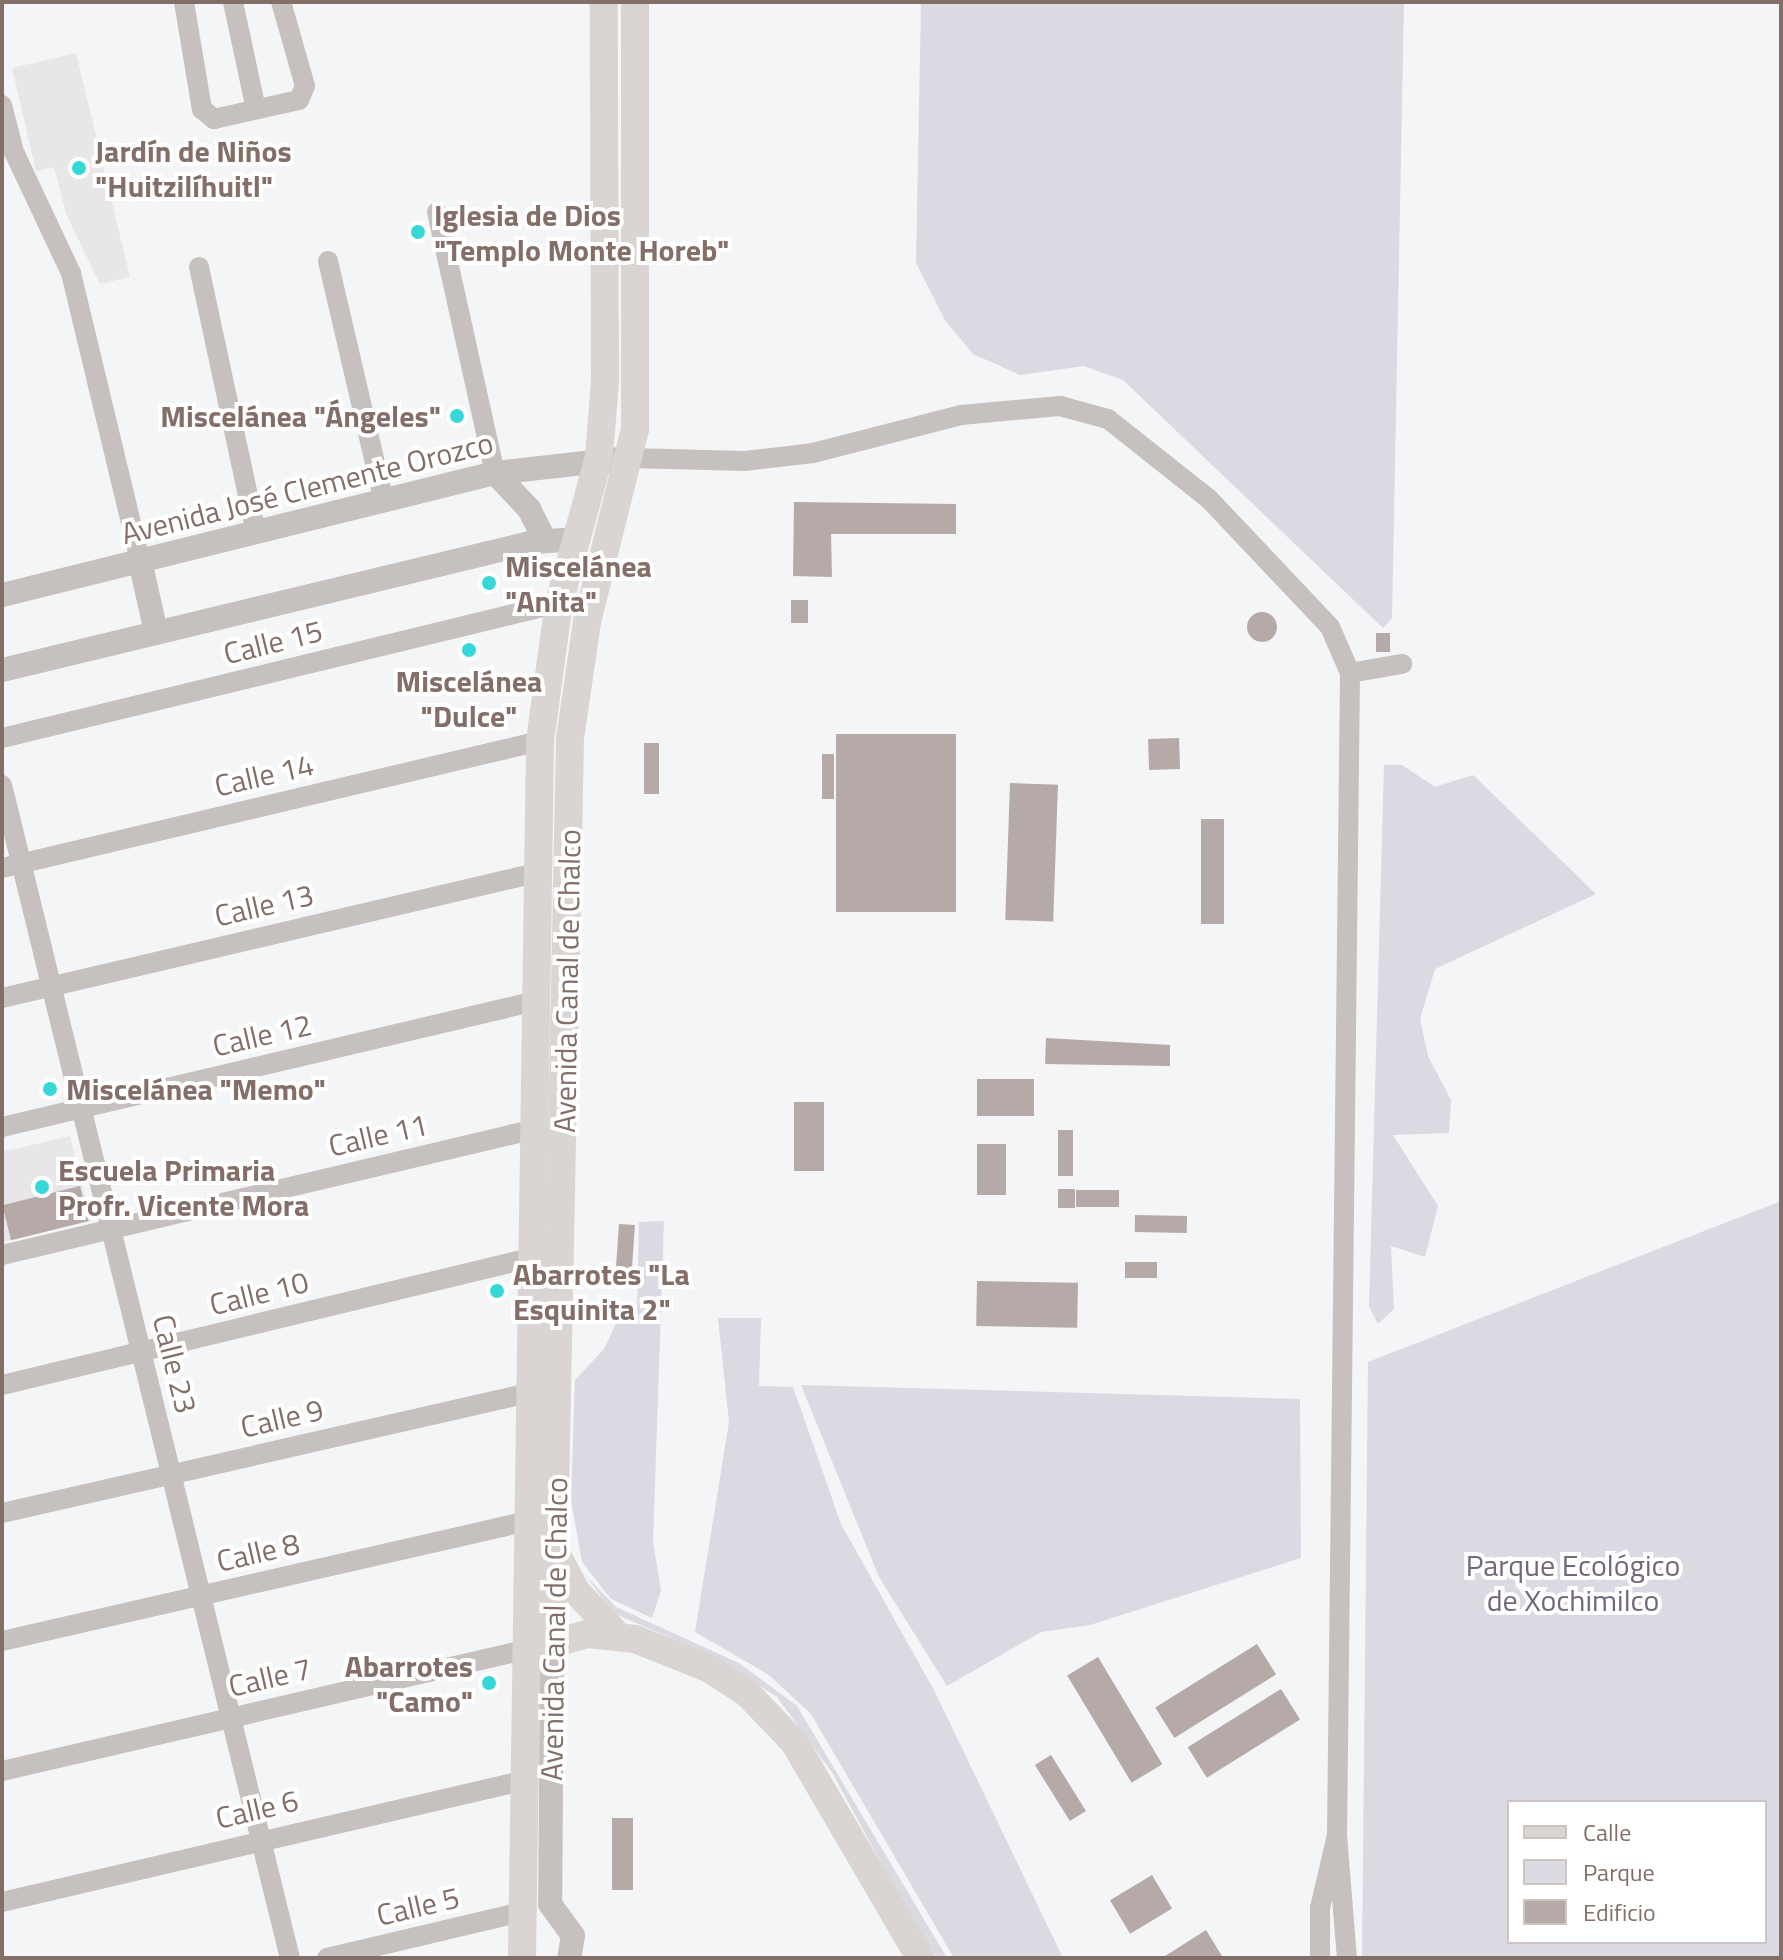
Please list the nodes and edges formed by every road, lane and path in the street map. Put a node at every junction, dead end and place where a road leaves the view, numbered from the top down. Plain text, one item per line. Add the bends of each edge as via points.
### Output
1 (184, 2) edge
2 (233, 2) edge
3 (281, 2) edge
4 (604, 2) edge
5 (635, 2) edge
6 (2, 105) edge
7 (256, 109) junction
8 (437, 212) dead end
9 (328, 261) dead end
10 (199, 267) dead end
11 (599, 457) junction
12 (629, 458) junction
13 (495, 473) junction
14 (384, 501) junction
15 (256, 532) junction
16 (578, 539) junction
17 (545, 540) junction
18 (140, 561) junction
19 (2, 595) edge
20 (559, 603) junction
21 (156, 632) junction
22 (1402, 664) dead end
23 (2, 670) edge
24 (1350, 673) junction
25 (2, 738) edge
26 (540, 741) junction
27 (2, 785) edge
28 (12, 866) edge
29 (540, 872) junction
30 (51, 986) junction
31 (2, 998) edge
32 (536, 1001) junction
33 (81, 1108) junction
34 (2, 1127) edge
35 (535, 1129) junction
36 (111, 1229) junction
37 (2, 1255) edge
38 (530, 1258) junction
39 (141, 1353) junction
40 (2, 1385) edge
41 (529, 1393) junction
42 (171, 1474) junction
43 (2, 1513) edge
44 (528, 1521) junction
45 (557, 1554) junction
46 (201, 1596) junction
47 (626, 1637) junction
48 (2, 1641) edge
49 (540, 1647) junction
50 (231, 1717) junction
51 (2, 1771) edge
52 (526, 1780) junction
53 (1337, 1835) junction
54 (260, 1838) junction
55 (2, 1902) edge
56 (522, 1912) junction
57 (290, 1958) edge
58 (327, 1958) edge
59 (523, 1958) edge
60 (569, 1958) edge
61 (920, 1958) edge
62 (1320, 1958) edge
63 (1347, 1958) edge

1 - 7 street via 202,109 214,119
2 - 7 street
3 - 7 street via 303,93 299,100
4 - 11 main road, Avenida Canal de Chalco via 605,380
5 - 12 main road, Avenida Canal de Chalco via 635,429
6 - 18 street via 14,152 71,273
8 - 13 street
9 - 14 street
10 - 15 street
11 - 12 street, Avenida José Clemente Orozco
11 - 13 street, Avenida José Clemente Orozco
11 - 16 main road, Avenida Canal de Chalco
12 - 24 street via 745,461 813,453 1014,408 1060,406 1108,419 1209,499 1298,587 1330,627
12 - 45 main road, Avenida Canal de Chalco via 587,622 570,738
13 - 14 street, Avenida José Clemente Orozco
13 - 17 street via 529,509
14 - 15 street, Avenida José Clemente Orozco
15 - 18 street, Avenida José Clemente Orozco
16 - 17 street
16 - 20 main road, Avenida Canal de Chalco
17 - 21 street
18 - 19 street, Avenida José Clemente Orozco
18 - 21 street
20 - 25 street, Calle 15
20 - 26 main road, Avenida Canal de Chalco
21 - 23 street
22 - 24 street
24 - 53 street
26 - 28 street, Calle 14
26 - 29 main road, Avenida Canal de Chalco
27 - 28 street, Calle 23
28 - 30 street, Calle 23
29 - 30 street, Calle 13
29 - 32 main road, Avenida Canal de Chalco
30 - 31 street, Calle 13
30 - 33 street, Calle 23
32 - 33 street, Calle 12
32 - 35 main road, Avenida Canal de Chalco
33 - 34 street, Calle 12
33 - 36 street, Calle 23
35 - 36 street, Calle 11
35 - 38 main road, Avenida Canal de Chalco
36 - 37 street, Calle 11
36 - 39 street, Calle 23
38 - 39 street, Calle 10
38 - 41 main road, Avenida Canal de Chalco
39 - 40 street, Calle 10
39 - 42 street, Calle 23
41 - 42 street, Calle 9
41 - 44 main road, Avenida Canal de Chalco
42 - 43 street, Calle 9
42 - 46 street, Calle 23
44 - 46 street, Calle 8
44 - 49 main road, Avenida Canal de Chalco
45 - 47 main road via 576,1591
45 - 49 main road, Avenida Canal de Chalco
46 - 48 street, Calle 8
46 - 50 street, Calle 23
47 - 49 main road
47 - 61 main road via 708,1668 747,1693 794,1742
49 - 50 street, Calle 7
49 - 52 main road, Avenida Canal de Chalco
49 - 60 street, Avenida Canal de Chalco via 550,1904 573,1936
50 - 51 street, Calle 7
50 - 54 street, Calle 23
52 - 54 street, Calle 6
52 - 56 main road, Avenida Canal de Chalco
53 - 62 street via 1320,1908
53 - 63 street
54 - 55 street, Calle 6
54 - 57 street, Calle 23
56 - 58 street, Calle 5
56 - 59 main road, Avenida Canal de Chalco

